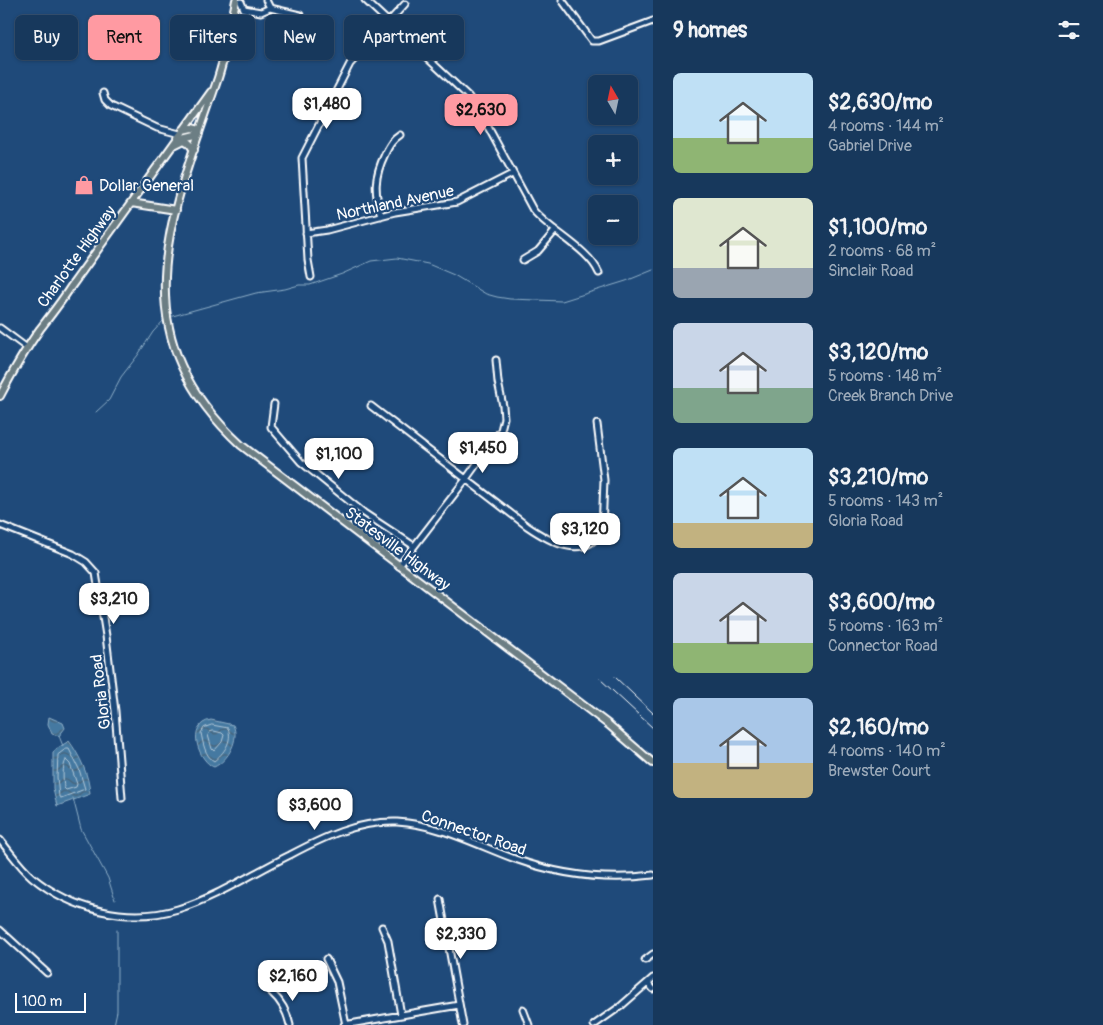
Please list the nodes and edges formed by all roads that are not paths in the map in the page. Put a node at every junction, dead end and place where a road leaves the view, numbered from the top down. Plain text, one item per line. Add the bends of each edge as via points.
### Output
1 (266, 0) edge
2 (365, 0) edge
3 (562, 0) edge
4 (240, 1) edge
5 (405, 4) dead end
6 (270, 8) junction
7 (300, 15) dead end
8 (381, 15) edge
9 (395, 15) edge
10 (653, 21) edge
11 (354, 60) edge
12 (429, 60) edge
13 (213, 90) junction
14 (103, 93) dead end
15 (300, 107) dead end
16 (321, 118) junction
17 (181, 132) junction
18 (200, 132) junction
19 (400, 135) dead end
20 (173, 144) junction
21 (194, 150) junction
22 (512, 174) junction
23 (131, 203) junction
24 (176, 210) junction
25 (380, 216) junction
26 (554, 231) junction
27 (306, 233) junction
28 (523, 260) dead end
29 (599, 272) dead end
30 (312, 277) dead end
31 (0, 328) edge
32 (27, 348) junction
33 (496, 360) dead end
34 (0, 396) edge
35 (274, 404) dead end
36 (371, 406) dead end
37 (597, 424) dead end
38 (466, 479) junction
39 (0, 525) edge
40 (414, 546) junction
41 (399, 566) junction
42 (653, 763) edge
43 (122, 798) dead end
44 (0, 840) edge
45 (653, 875) edge
46 (440, 899) dead end
47 (382, 927) dead end
48 (0, 930) edge
49 (653, 954) edge
50 (326, 959) dead end
51 (644, 960) dead end
52 (47, 973) dead end
53 (653, 978) edge
54 (648, 983) junction
55 (653, 989) edge
56 (272, 993) dead end
57 (459, 1005) junction
58 (523, 1009) dead end
59 (401, 1015) junction
60 (290, 1025) edge
61 (345, 1025) edge
62 (463, 1025) edge
63 (529, 1025) edge
64 (594, 1025) edge

1 - 6 street
2 - 8 street
3 - 10 street via 592,41
4 - 6 street via 244,9 250,11 261,12
4 - 13 main road, Charlotte Highway
5 - 9 street
6 - 7 street
11 - 16 street
12 - 22 street via 473,102
13 - 17 main road, Charlotte Highway
13 - 18 main road, Statesville Highway
14 - 17 street via 111,106 157,128
15 - 16 street
16 - 27 street via 302,158
17 - 18 main road via 192,128
17 - 20 main road, Charlotte Highway
18 - 20 main road
18 - 21 main road, Statesville Highway
19 - 25 street via 392,140 376,174
20 - 21 main road via 184,140
20 - 23 main road, Charlotte Highway
21 - 24 main road, Statesville Highway
22 - 25 street, Northland Avenue via 457,202
22 - 26 street via 533,210
23 - 24 main road
23 - 32 main road, Charlotte Highway
24 - 41 main road, Statesville Highway via 166,251 165,305 172,341 189,383 215,420 241,445
25 - 27 street, Northland Avenue
26 - 28 street via 538,251
26 - 29 street via 586,255
27 - 30 street
31 - 32 street
32 - 34 main road, Charlotte Highway
33 - 38 street via 503,406 502,430
35 - 40 street via 271,427 300,462 364,513
36 - 38 street
37 - 38 street via 604,480 603,523 599,535 589,544 566,546 546,539
38 - 40 street
39 - 43 street, Gloria Road via 73,554 96,573 115,711
40 - 41 street
41 - 42 main road, Statesville Highway via 609,725
44 - 45 street, Connector Road via 21,866 60,896 86,907 126,915 164,913 189,905 330,835 378,823 408,823 434,828 515,859 568,874 605,877
46 - 57 street
47 - 59 street via 388,941
48 - 52 street
49 - 51 street
50 - 61 street via 337,982
53 - 54 street
54 - 55 street
54 - 64 street
56 - 60 street via 283,1004
57 - 59 street
57 - 62 street
58 - 63 street
59 - 61 street

